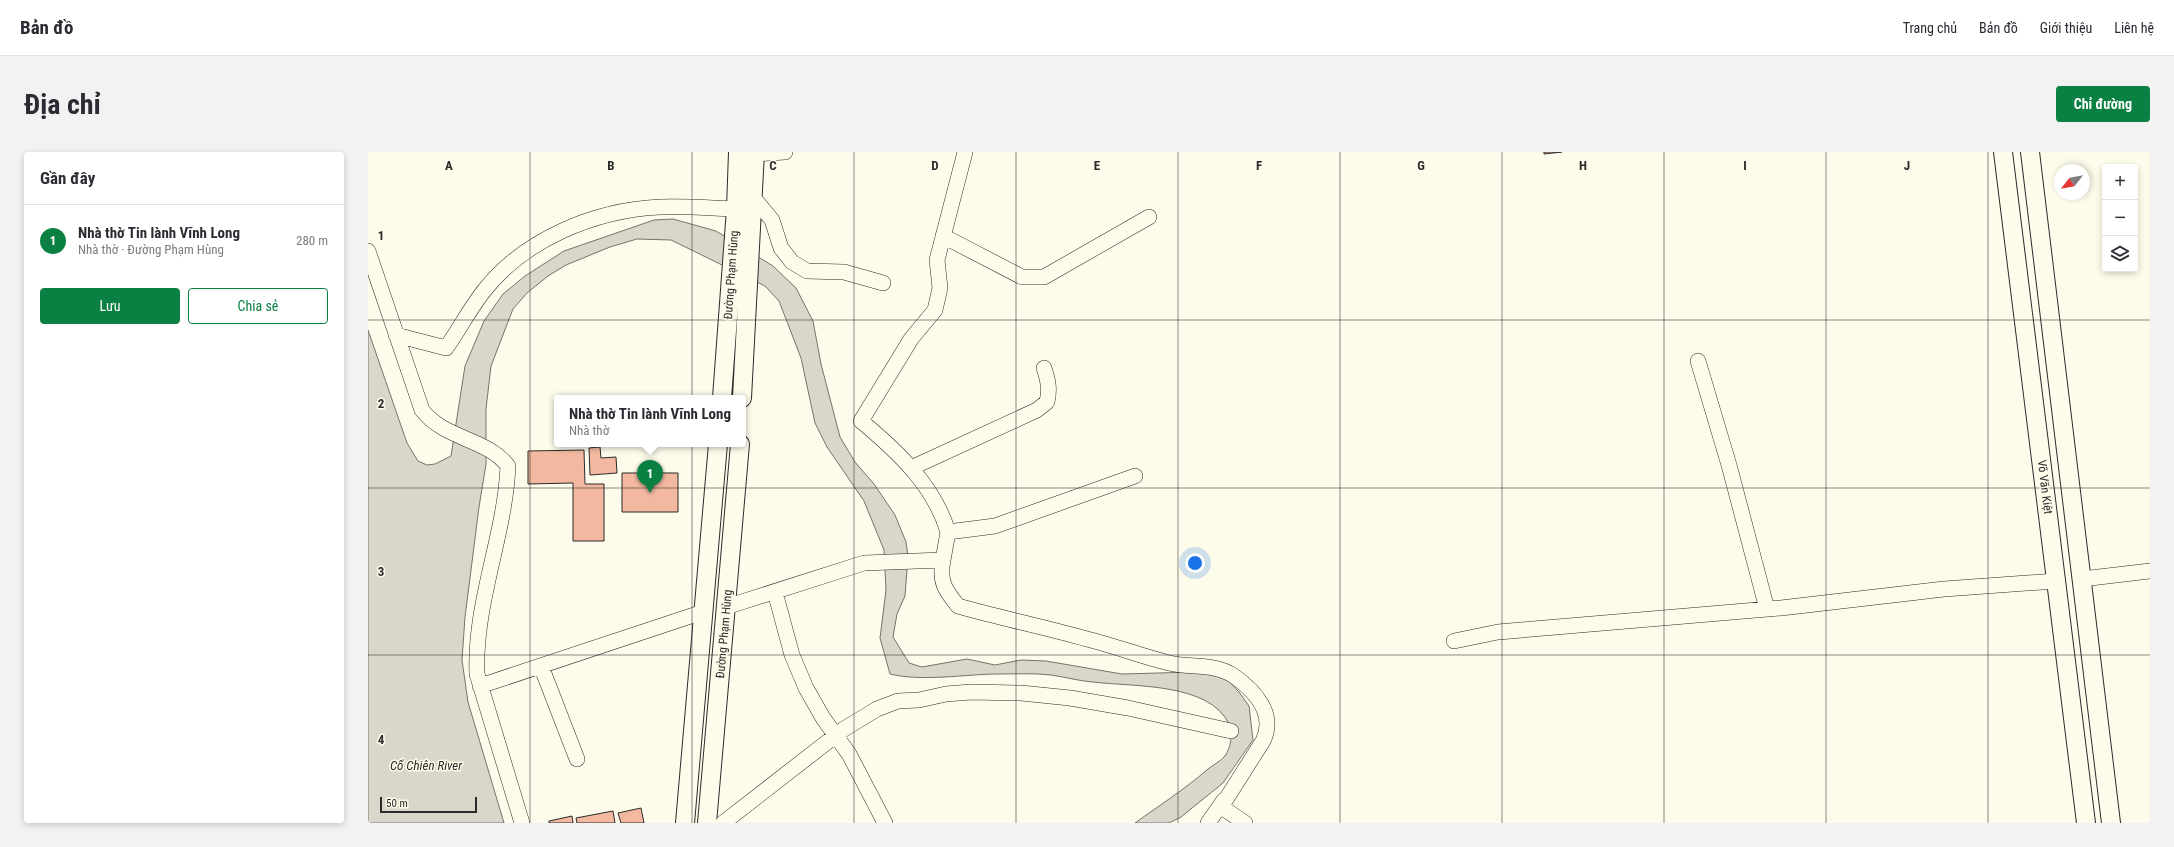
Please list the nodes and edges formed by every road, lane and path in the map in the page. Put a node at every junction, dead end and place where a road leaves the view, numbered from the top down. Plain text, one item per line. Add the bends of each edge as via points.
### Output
1 (785, 152) edge
2 (965, 152) edge
3 (2003, 152) edge
4 (2030, 152) edge
5 (749, 153) edge
6 (752, 196) junction
7 (736, 209) junction
8 (1148, 217) dead end
9 (943, 236) junction
10 (368, 251) edge
11 (883, 283) dead end
12 (396, 335) junction
13 (1698, 361) dead end
14 (1044, 368) dead end
15 (734, 370) junction
16 (723, 395) edge
17 (741, 395) edge
18 (718, 447) edge
19 (740, 447) edge
20 (911, 468) junction
21 (1136, 476) dead end
22 (948, 532) junction
23 (943, 560) junction
24 (2150, 571) edge
25 (2082, 579) junction
26 (2056, 581) junction
27 (775, 592) junction
28 (726, 607) junction
29 (1767, 609) junction
30 (703, 612) junction
31 (1454, 641) dead end
32 (2091, 664) junction
33 (540, 666) junction
34 (2067, 667) junction
35 (480, 686) junction
36 (1231, 731) dead end
37 (835, 736) junction
38 (577, 759) dead end
39 (1224, 800) junction
40 (686, 804) junction
41 (708, 815) edge
42 (522, 823) edge
43 (685, 823) edge
44 (724, 823) edge
45 (885, 823) edge
46 (1208, 823) edge
47 (1245, 823) edge
48 (2086, 823) edge
49 (2111, 823) edge

1 - 5 street
2 - 9 street
3 - 26 main road, Võ Văn Kiệt
4 - 25 main road
5 - 6 main road, Đường Phạm Hùng
5 - 7 main road, Đường Phạm Hùng
6 - 11 street via 772,220 781,248 792,262 807,271 844,272
6 - 15 main road, Đường Phạm Hùng via 752,228
7 - 12 street via 660,207 614,213 587,221 551,236 507,267 483,292 446,348
7 - 15 main road, Đường Phạm Hùng
8 - 9 street via 1044,278 1022,277
9 - 20 street via 938,260 940,288 935,310 911,339 861,422 886,442
10 - 12 street
12 - 35 street via 422,410 431,422 496,453 508,466 504,506 484,598 477,649 477,674
13 - 29 street
14 - 20 street via 1049,391 1047,402 1038,410
15 - 16 main road, Đường Phạm Hùng
15 - 17 main road, Đường Phạm Hùng
18 - 30 main road, Đường Phạm Hùng
19 - 28 main road, Đường Phạm Hùng
20 - 22 street via 942,512
21 - 22 street via 995,526
22 - 23 street
23 - 27 street via 864,563
23 - 39 street via 940,575 946,592 958,606 1171,663 1214,668 1233,676 1262,704 1268,716 1267,732
24 - 25 street
25 - 32 main road
26 - 29 street via 1944,589
26 - 34 main road, Võ Văn Kiệt
27 - 28 street
27 - 37 street via 792,655 806,688
28 - 41 main road, Đường Phạm Hùng
29 - 31 street via 1498,632
30 - 33 street
30 - 40 main road, Đường Phạm Hùng
32 - 34 main road
32 - 49 main road
33 - 35 street
33 - 38 street
34 - 48 main road, Võ Văn Kiệt
35 - 42 street
36 - 37 street via 1070,698 1021,693 971,692 898,701 877,709
37 - 44 street
37 - 45 street via 849,754
39 - 46 street
39 - 47 street via 1223,808
40 - 41 main road
40 - 43 main road, Đường Phạm Hùng

